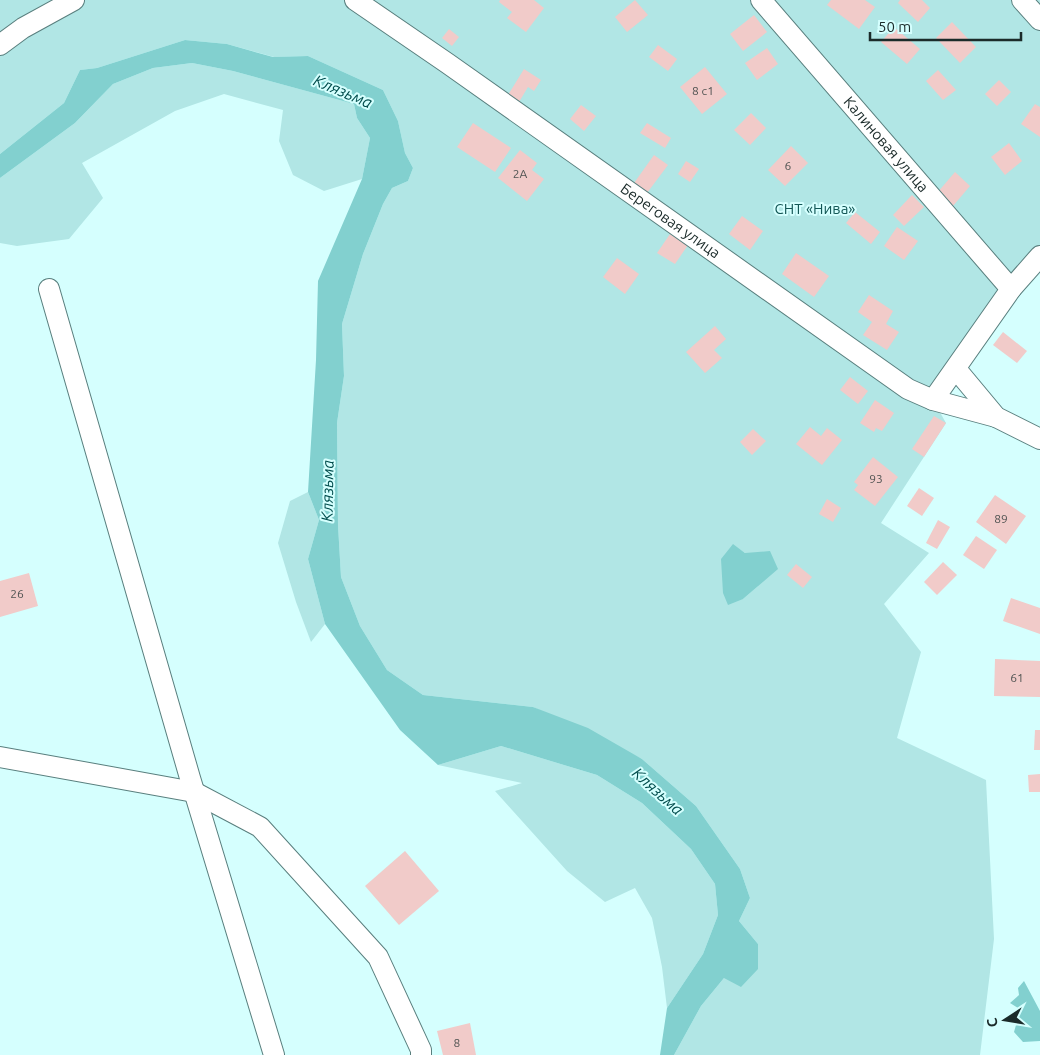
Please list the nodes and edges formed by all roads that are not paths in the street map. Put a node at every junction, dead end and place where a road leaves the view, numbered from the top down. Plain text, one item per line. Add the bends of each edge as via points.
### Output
1 (74, 0) edge
2 (355, 0) edge
3 (760, 0) edge
4 (1022, 0) edge
5 (1040, 20) edge
6 (0, 45) edge
7 (1040, 256) edge
8 (49, 289) dead end
9 (1011, 289) junction
10 (956, 369) junction
11 (933, 400) junction
12 (996, 417) junction
13 (1040, 439) edge
14 (0, 757) edge
15 (194, 792) junction
16 (274, 1055) edge
17 (421, 1055) edge

1 - 6 street via 23,28
2 - 11 street, Береговая улица via 908,389
3 - 9 street, Калиновая улица
4 - 5 street
7 - 9 street
8 - 15 street
9 - 10 street
10 - 11 street
10 - 12 street
11 - 12 street, Береговая улица
12 - 13 street
14 - 15 street
15 - 16 street
15 - 17 street via 260,828 378,957

